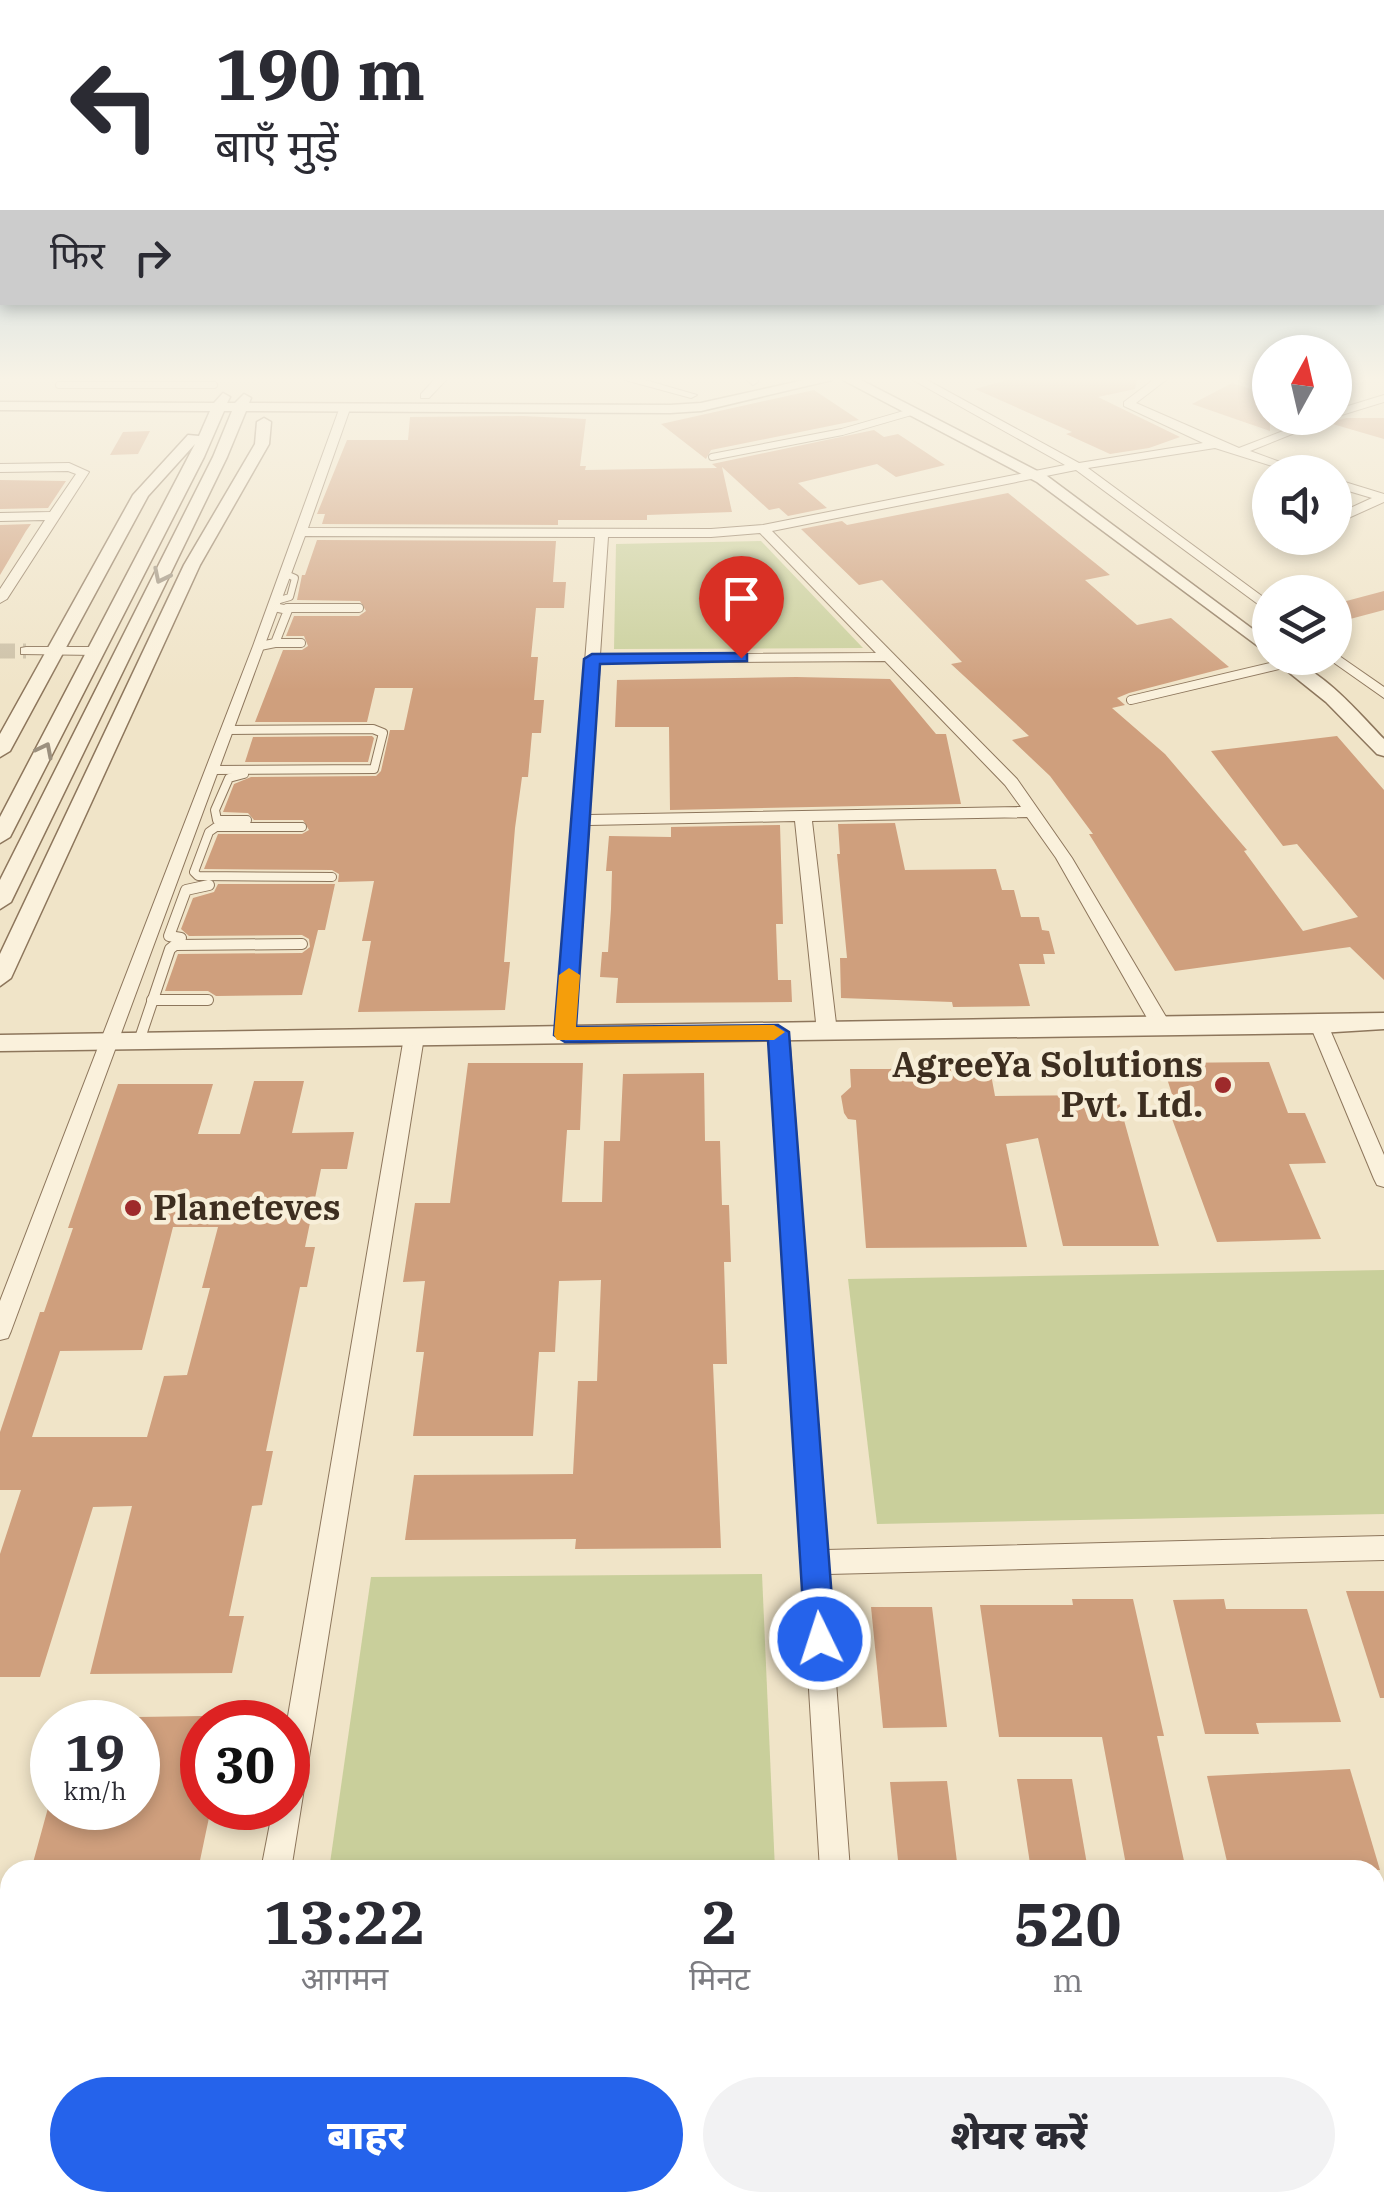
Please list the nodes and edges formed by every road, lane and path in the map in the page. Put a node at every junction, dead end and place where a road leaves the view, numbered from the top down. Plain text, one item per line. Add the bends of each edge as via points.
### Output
1 (75, 483) edge
2 (151, 483) edge
3 (178, 483) edge
4 (207, 483) edge
5 (239, 483) edge
6 (319, 483) edge
7 (989, 483) edge
8 (1051, 483) edge
9 (1052, 483) edge
10 (1101, 483) edge
11 (1352, 488) edge
12 (1383, 498) edge
13 (1352, 512) edge
14 (53, 516) junction
15 (0, 517) edge
16 (763, 530) junction
17 (302, 532) junction
18 (602, 532) junction
19 (1252, 596) edge
20 (0, 600) edge
21 (279, 605) junction
22 (359, 608) dead end
23 (1252, 624) edge
24 (1252, 636) edge
25 (301, 643) dead end
26 (268, 644) junction
27 (26, 651) tunnel mouth
28 (54, 651) junction
29 (96, 651) junction
30 (890, 656) junction
31 (592, 659) junction
32 (1252, 668) edge
33 (1352, 668) edge
34 (1306, 675) edge
35 (1313, 675) edge
36 (1380, 686) edge
37 (1131, 700) dead end
38 (227, 730) junction
39 (1384, 731) edge
40 (0, 750) edge
41 (1384, 750) edge
42 (335, 774) dead end
43 (217, 775) junction
44 (206, 810) junction
45 (1033, 812) junction
46 (803, 815) junction
47 (247, 820) dead end
48 (580, 820) junction
49 (302, 827) dead end
50 (189, 832) junction
51 (209, 832) junction
52 (0, 837) edge
53 (194, 872) junction
54 (332, 877) dead end
55 (170, 881) junction
56 (208, 886) dead end
57 (186, 890) junction
58 (0, 902) edge
59 (149, 936) junction
60 (168, 936) junction
61 (181, 938) dead end
62 (302, 944) dead end
63 (0, 978) edge
64 (152, 1000) junction
65 (208, 1000) dead end
66 (1384, 1021) edge
67 (1319, 1025) junction
68 (1162, 1027) junction
69 (778, 1032) junction
70 (827, 1032) junction
71 (565, 1035) junction
72 (414, 1037) junction
73 (109, 1041) junction
74 (139, 1041) junction
75 (0, 1043) edge
76 (1384, 1179) edge
77 (0, 1331) edge
78 (1384, 1548) edge
79 (814, 1562) junction
80 (304, 1700) edge
81 (283, 1830) edge
82 (278, 1860) edge
83 (835, 1860) edge

1 - 14 street
2 - 28 street
3 - 29 street
4 -> 58 street
5 - 63 street via 192,564
6 - 17 street
7 - 16 street
8 - 24 street
9 - 23 street
10 - 19 street
11 - 12 street
12 - 13 street
14 - 15 street
14 - 20 street
16 - 18 street
16 - 30 street
17 - 18 street
17 - 21 street
18 - 31 street
21 - 22 lane
21 - 26 street
25 - 26 lane
26 - 38 street
27 - 28 street
28 - 29 street
28 - 40 street
52 -> 29 street
30 - 31 street
30 - 45 street
31 - 48 street
32 - 37 lane
33 - 36 street
34 - 41 street
35 - 39 street
38 - 43 street
38 - 43 lane via 383,733 374,769
42 - 43 lane
43 - 44 street
44 - 47 lane via 217,820
44 - 50 street
45 - 46 street
45 - 68 street
46 - 48 street
46 - 70 street
48 - 71 street
49 - 51 lane
50 - 51 lane
50 - 55 street
51 - 53 lane
53 - 54 lane
53 - 55 lane
55 - 57 lane
55 - 59 street
56 - 57 lane
57 - 60 lane
59 - 60 lane
59 - 73 street
60 - 61 lane
62 - 64 lane via 175,945
64 - 65 lane
64 - 74 lane
66 - 67 street
67 - 68 street
67 - 76 street
68 - 70 street
69 - 70 street
69 - 71 street
69 - 79 street
71 - 72 street
72 - 74 street
72 - 80 street
73 - 74 street
73 - 75 street
73 - 77 street
78 - 79 street
79 - 83 street
81 - 82 street

